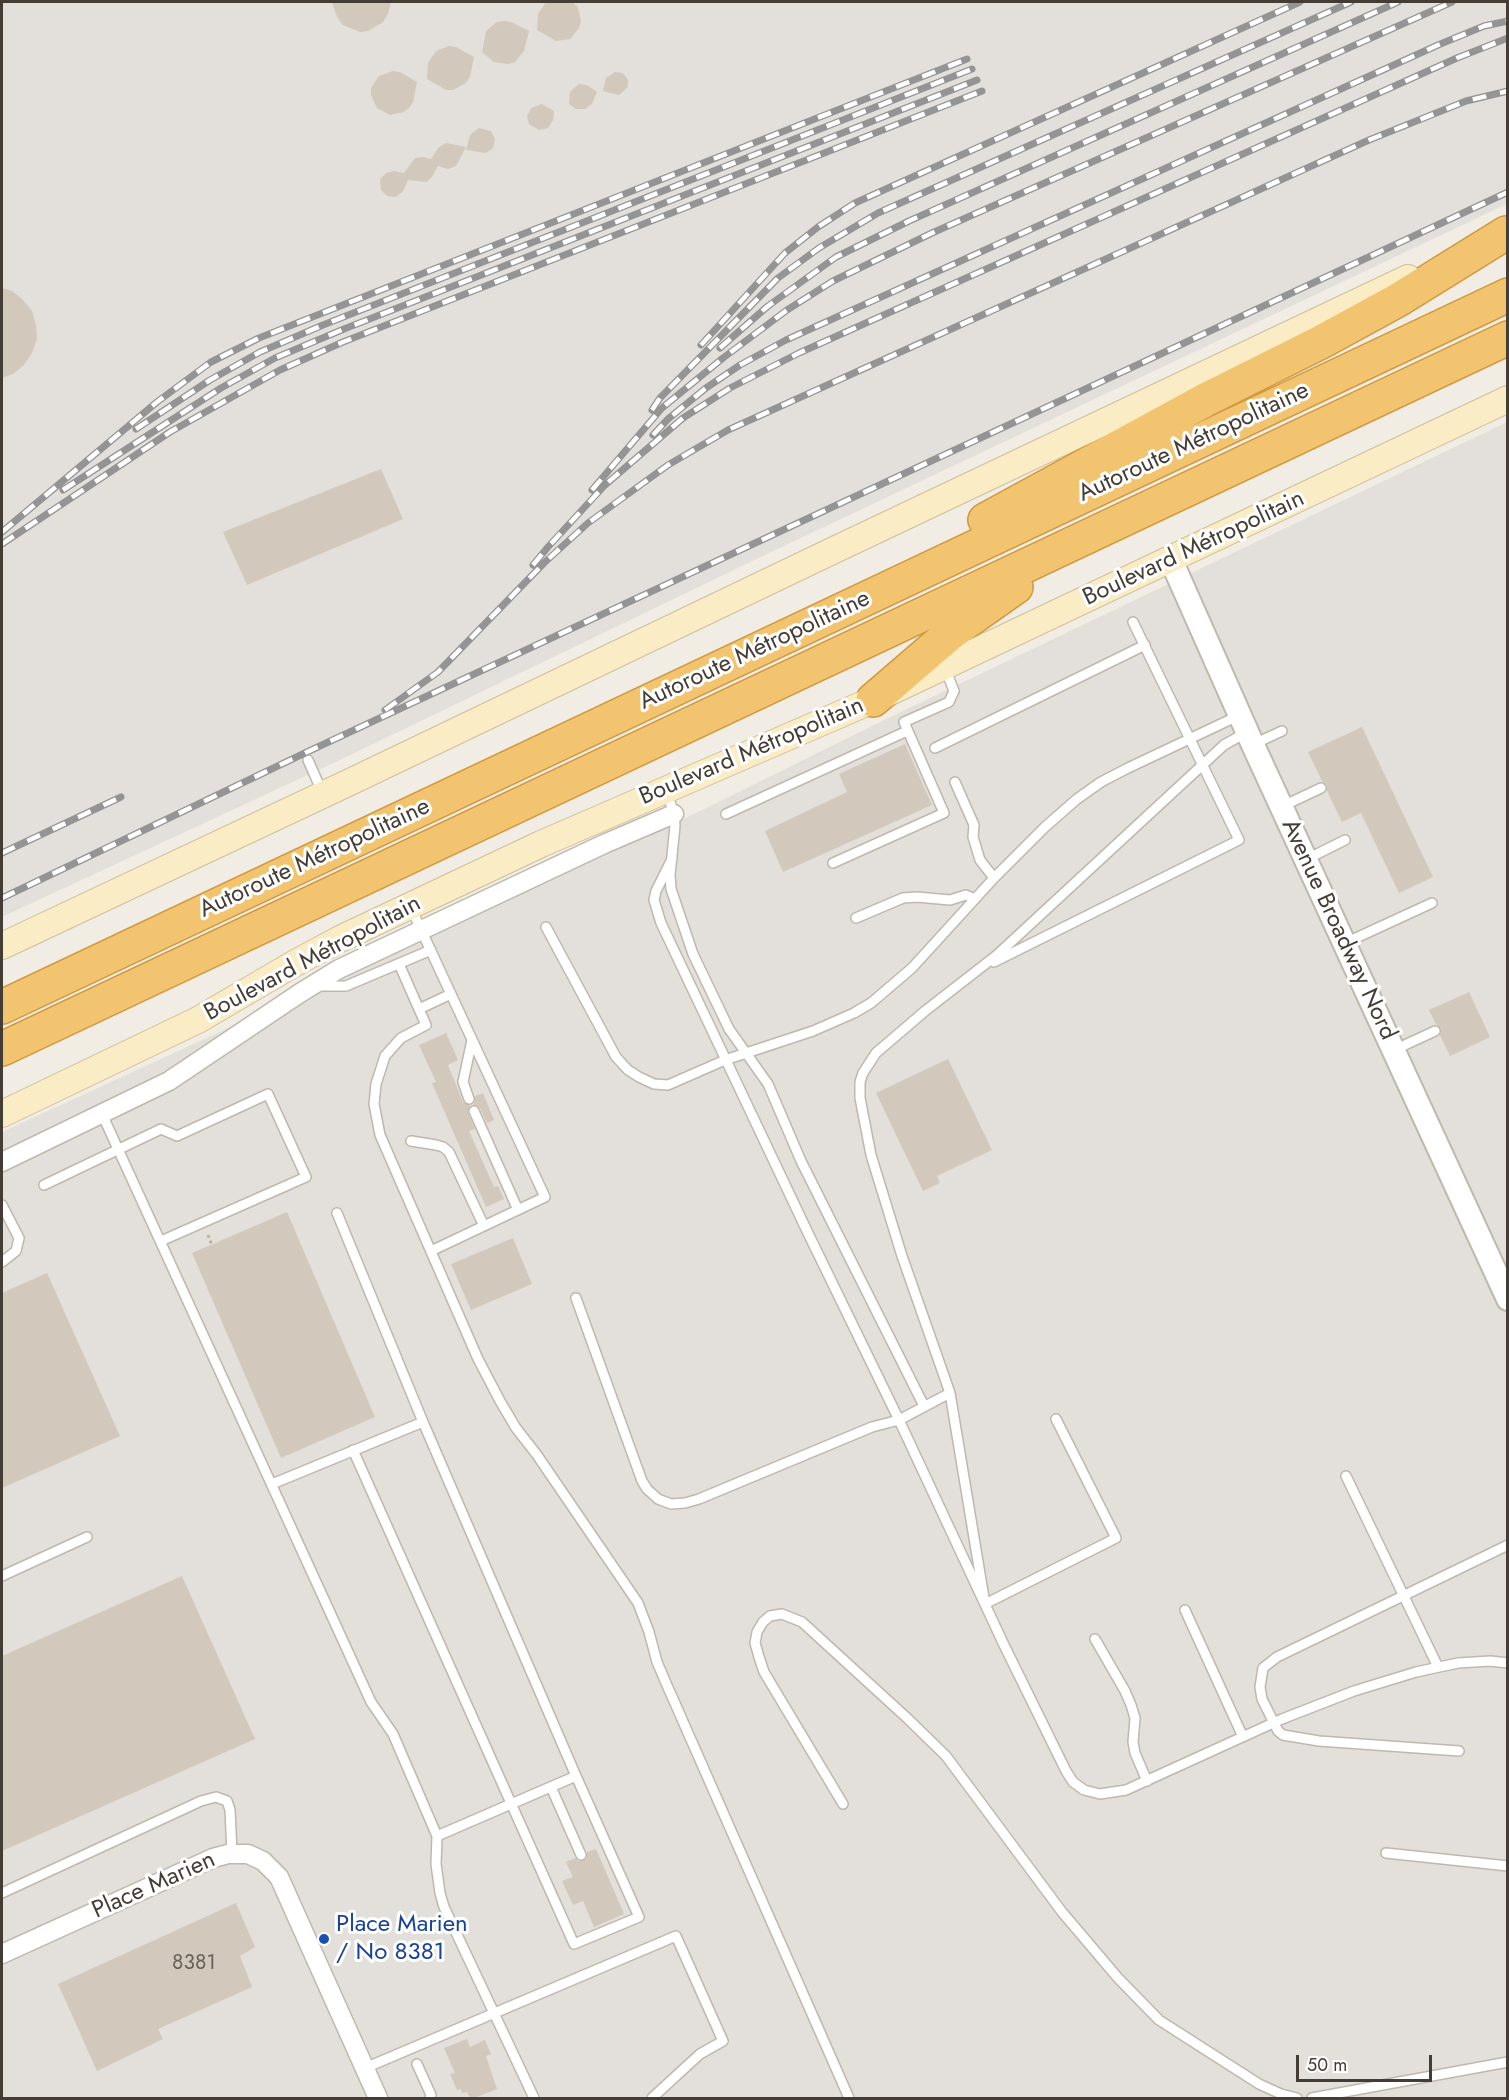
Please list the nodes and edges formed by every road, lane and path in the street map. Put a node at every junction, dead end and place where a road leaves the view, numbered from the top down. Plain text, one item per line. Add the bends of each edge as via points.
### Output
1 (1507, 232) edge
2 (1508, 295) edge
3 (1508, 338) edge
4 (1508, 399) edge
5 (1097, 532) junction
6 (1171, 560) junction
7 (1133, 622) dead end
8 (1145, 645) junction
9 (944, 667) junction
10 (668, 692) junction
11 (873, 700) junction
12 (908, 731) junction
13 (1247, 731) junction
14 (1282, 732) dead end
15 (1191, 738) junction
16 (935, 748) dead end
17 (308, 760) dead end
18 (1204, 765) junction
19 (955, 782) dead end
20 (1321, 788) dead end
21 (666, 789) junction
22 (324, 795) junction
23 (1281, 807) junction
24 (674, 814) junction
25 (726, 814) dead end
26 (1345, 840) dead end
27 (672, 859) junction
28 (1305, 859) junction
29 (833, 863) dead end
30 (994, 878) junction
31 (975, 899) junction
32 (1432, 903) dead end
33 (410, 906) junction
34 (856, 918) dead end
35 (546, 927) dead end
36 (421, 930) junction
37 (1344, 943) junction
38 (2, 946) edge
39 (431, 950) junction
40 (399, 964) junction
41 (978, 970) junction
42 (311, 986) junction
43 (451, 994) junction
44 (2, 1007) edge
45 (419, 1009) junction
46 (1435, 1031) dead end
47 (472, 1040) junction
48 (2, 1049) edge
49 (1393, 1050) junction
50 (745, 1054) junction
51 (725, 1060) junction
52 (469, 1099) dead end
53 (474, 1111) dead end
54 (2, 1114) edge
55 (102, 1114) junction
56 (411, 1141) dead end
57 (119, 1149) junction
58 (2, 1162) edge
59 (44, 1185) dead end
60 (2, 1205) edge
61 (518, 1210) junction
62 (337, 1213) dead end
63 (484, 1226) junction
64 (161, 1240) junction
65 (431, 1251) junction
66 (2, 1262) edge
67 (576, 1298) dead end
68 (1508, 1299) edge
69 (950, 1393) junction
70 (924, 1406) junction
71 (1056, 1419) dead end
72 (899, 1420) junction
73 (423, 1422) junction
74 (353, 1450) junction
75 (1346, 1476) dead end
76 (272, 1484) junction
77 (87, 1537) dead end
78 (1508, 1545) edge
79 (2, 1576) edge
80 (1404, 1595) junction
81 (985, 1604) junction
82 (1185, 1610) dead end
83 (1095, 1639) dead end
84 (1508, 1663) edge
85 (1438, 1667) junction
86 (1274, 1723) junction
87 (1243, 1737) junction
88 (1459, 1750) dead end
89 (576, 1776) junction
90 (1147, 1781) junction
91 (551, 1787) junction
92 (511, 1804) junction
93 (843, 1804) dead end
94 (437, 1836) junction
95 (232, 1853) junction
96 (1386, 1853) dead end
97 (581, 1855) dead end
98 (1508, 1866) edge
99 (2, 1893) edge
100 (2, 1954) edge
101 (495, 2013) junction
102 (1508, 2062) edge
103 (417, 2064) dead end
104 (364, 2068) junction
105 (378, 2098) edge
106 (430, 2098) edge
107 (530, 2098) edge
108 (652, 2098) edge
109 (849, 2098) edge
110 (1297, 2098) edge
111 (1312, 2098) edge

1 - 10 highway via 1398,300 1207,399
1 - 22 main road
2 - 10 highway, Autoroute Métropolitaine
3 - 5 highway, Autoroute Métropolitaine
4 - 6 main road, Boulevard Métropolitain
5 - 11 highway via 951,632
5 - 48 highway, Autoroute Métropolitaine
6 - 9 main road, Boulevard Métropolitain
6 - 13 street, Avenue Broadway Nord
7 - 8 lane
8 - 15 lane
8 - 16 lane
9 - 11 main road, Boulevard Métropolitain
9 - 12 lane via 953,686 952,697 949,702 904,722
10 - 44 highway, Autoroute Métropolitaine
11 - 21 main road, Boulevard Métropolitain
12 - 25 lane
12 - 29 lane via 944,813
13 - 14 lane
13 - 15 lane
13 - 18 lane via 1224,745
13 - 23 street, Avenue Broadway Nord
15 - 18 lane
15 - 30 lane via 1101,782 1077,799
17 - 22 lane
18 - 41 lane
18 - 41 lane via 1239,840
19 - 30 lane via 974,825 973,837 980,860
20 - 23 lane
21 - 24 lane
21 - 33 main road, Boulevard Métropolitain
22 - 38 main road
23 - 28 street, Avenue Broadway Nord
24 - 27 lane
24 - 36 street, Boulevard Métropolitain
26 - 28 lane
27 - 50 lane via 671,889 689,944
27 - 51 lane via 656,891 655,908
28 - 37 street, Avenue Broadway Nord
30 - 31 lane
31 - 34 lane via 966,895 950,900 903,898
31 - 50 lane via 912,968 871,1003 813,1031
32 - 37 lane
33 - 36 lane
33 - 54 main road, Boulevard Métropolitain via 297,962 171,1034
35 - 51 lane via 610,1046 628,1070 654,1084 668,1084
36 - 39 lane
36 - 42 street, Boulevard Métropolitain
37 - 49 street, Avenue Broadway Nord
39 - 40 lane
39 - 43 lane
40 - 42 lane via 346,986
40 - 45 lane
41 - 69 lane via 876,1053 860,1082 871,1155
42 - 55 street, Boulevard Métropolitain via 169,1080
43 - 45 lane
43 - 47 lane
45 - 65 lane via 426,1025 401,1038 385,1056 376,1084 375,1104 380,1135
46 - 49 lane
47 - 52 lane via 464,1082
47 - 61 lane via 545,1197
49 - 68 street, Avenue Broadway Nord
50 - 51 lane
50 - 70 lane via 768,1084 801,1161
51 - 72 lane
53 - 61 lane
55 - 57 lane
55 - 58 street, Boulevard Métropolitain
56 - 63 lane via 443,1147 449,1152
57 - 59 lane
57 - 64 lane
57 - 64 lane via 161,1129 177,1136 268,1094 306,1177
60 - 66 lane via 19,1238 16,1251
61 - 63 lane
62 - 73 lane
63 - 65 lane
64 - 76 lane
65 - 109 lane via 500,1401 638,1603 657,1662
67 - 72 lane via 639,1475 658,1499 671,1504 685,1503 872,1427
69 - 70 lane
69 - 81 lane
70 - 72 lane
71 - 81 lane via 1116,1538
72 - 81 lane
73 - 74 lane
73 - 89 lane
74 - 76 lane
74 - 92 lane
75 - 80 lane
76 - 94 lane via 371,1702 393,1734
77 - 79 lane
78 - 80 lane
80 - 85 lane
80 - 86 lane via 1277,1657 1263,1668 1262,1699
81 - 90 lane via 1073,1782 1100,1794 1126,1790
82 - 87 lane
83 - 90 lane via 1131,1705 1135,1753
84 - 85 lane via 1490,1661
85 - 86 lane via 1354,1691
86 - 87 lane
86 - 88 lane via 1283,1735 1294,1738
87 - 90 lane
89 - 91 lane
89 - 92 lane via 639,1917 574,1944
91 - 92 lane
91 - 97 lane
92 - 94 lane
93 - 110 lane via 764,1672 755,1643 757,1632 770,1616 782,1614 802,1622 946,1756 1062,1912 1159,2020 1259,2084
94 - 101 lane via 436,1864 444,1907
95 - 99 lane via 230,1810 227,1801 216,1797
95 - 100 street, Place Marien via 213,1858
95 - 104 street, Place Marien via 256,1857 279,1877
96 - 98 lane
101 - 104 lane
101 - 107 lane
101 - 108 lane via 676,1936 723,2041 700,2054
102 - 111 lane
103 - 106 lane
104 - 105 street, Place Marien

